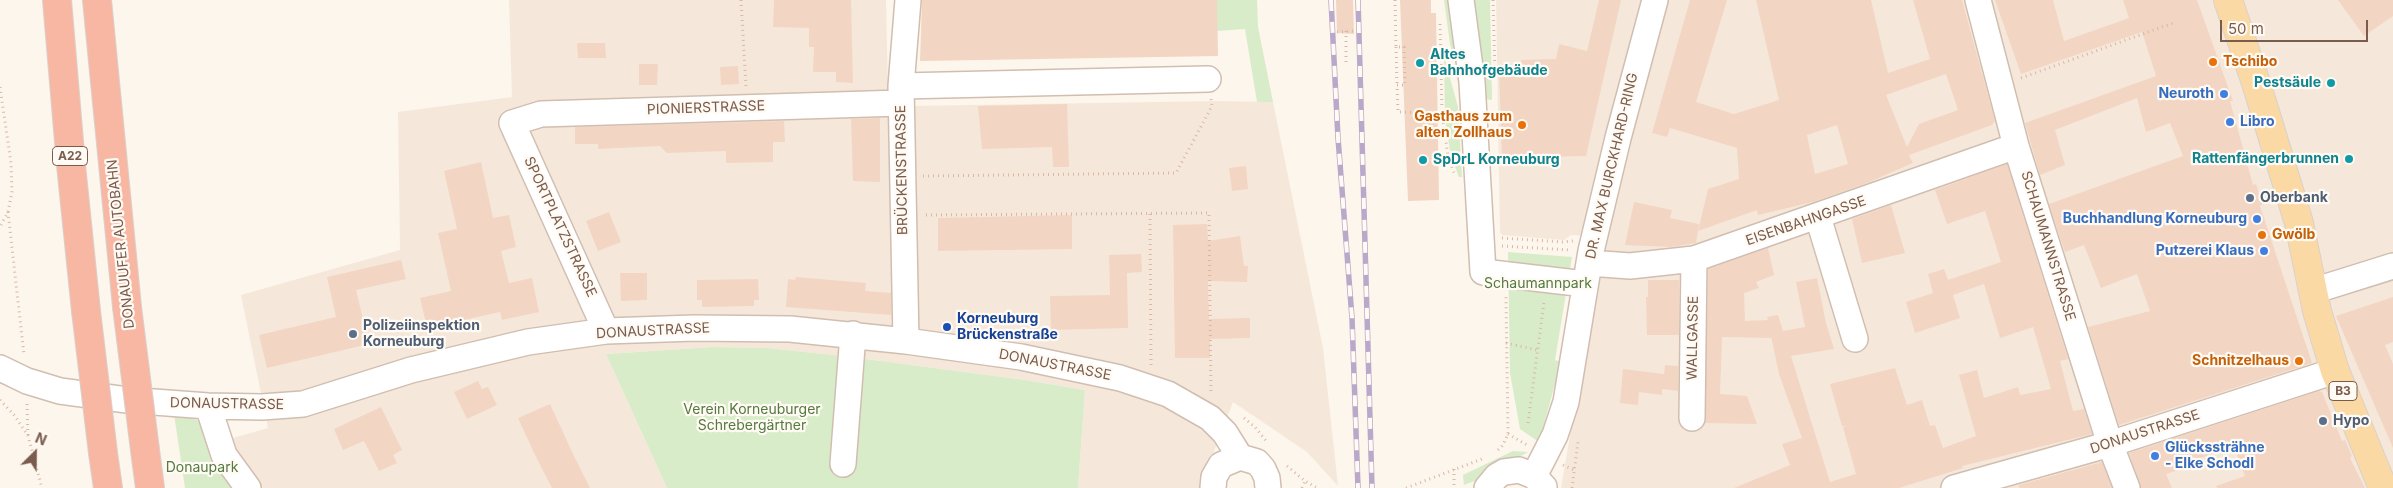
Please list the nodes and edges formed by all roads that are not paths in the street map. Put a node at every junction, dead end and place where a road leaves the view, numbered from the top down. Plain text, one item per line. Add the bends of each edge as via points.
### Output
1 (56, 0) edge
2 (97, 0) edge
3 (908, 0) edge
4 (1461, 0) edge
5 (1655, 0) edge
6 (1978, 0) edge
7 (2228, 0) edge
8 (1208, 79) road end
9 (901, 94) junction
10 (512, 123) joint
11 (2016, 146) junction
12 (1818, 217) junction
13 (1694, 259) junction
14 (1590, 260) junction
15 (2384, 269) edge
16 (2313, 292) junction
17 (606, 331) junction
18 (853, 334) junction
19 (1855, 339) dead end
20 (906, 340) junction
21 (0, 368) edge
22 (2335, 371) junction
23 (208, 406) junction
24 (1692, 418) dead end
25 (2110, 444) junction
26 (1240, 457) junction
27 (843, 464) dead end
28 (1539, 482) edge
29 (108, 488) edge
30 (150, 488) edge
31 (248, 488) edge
32 (1213, 488) edge
33 (1268, 488) edge
34 (1487, 488) edge
35 (1954, 488) edge
36 (2127, 488) edge
37 (2382, 488) edge

1 - 29 highway, A22, bridge via 86,311
2 - 30 highway, DONAUUFER AUTOBAHN, bridge via 127,307
3 - 9 street, BRÜCKENSTRASSE
4 - 14 street, EISENBAHNGASSE via 1472,82 1483,272 1505,274
5 - 14 street, DR. MAX BURCKHARD-RING
6 - 11 street, SCHAUMANNSTRASSE
7 - 16 main road, B3 via 2284,169
8 - 9 street, PIONIERSTRASSE
9 - 10 street, PIONIERSTRASSE via 748,107 541,114
9 - 20 street, BRÜCKENSTRASSE
10 - 17 street, SPORTPLATZSTRASSE
11 - 12 street, EISENBAHNGASSE
11 - 25 street, SCHAUMANNSTRASSE
12 - 13 street, EISENBAHNGASSE
12 - 19 street
13 - 14 street, EISENBAHNGASSE via 1630,266
13 - 24 street, WALLGASSE
14 - 28 street, DR. MAX BURCKHARD-RING via 1566,402
15 - 16 street
16 - 22 main road, B3
17 - 18 street, DONAUSTRASSE via 744,328
17 - 23 street, DONAUSTRASSE via 528,342 411,370 303,404
18 - 20 street, DONAUSTRASSE
18 - 27 street
20 - 26 street, DONAUSTRASSE via 1055,363 1120,378 1168,394 1210,418 1226,432
21 - 23 street, DONAUSTRASSE via 27,380 70,392
22 - 25 street, DONAUSTRASSE
22 - 37 main road, B3
23 - 31 street via 224,455
25 - 35 street, DONAUSTRASSE
25 - 36 street, SCHAUMANNSTRASSE
26 - 32 street via 1221,465 1214,476
26 - 33 street via 1257,462 1264,469
28 - 34 street, DR. MAX BURCKHARD-RING via 1519,470 1511,470 1497,476

